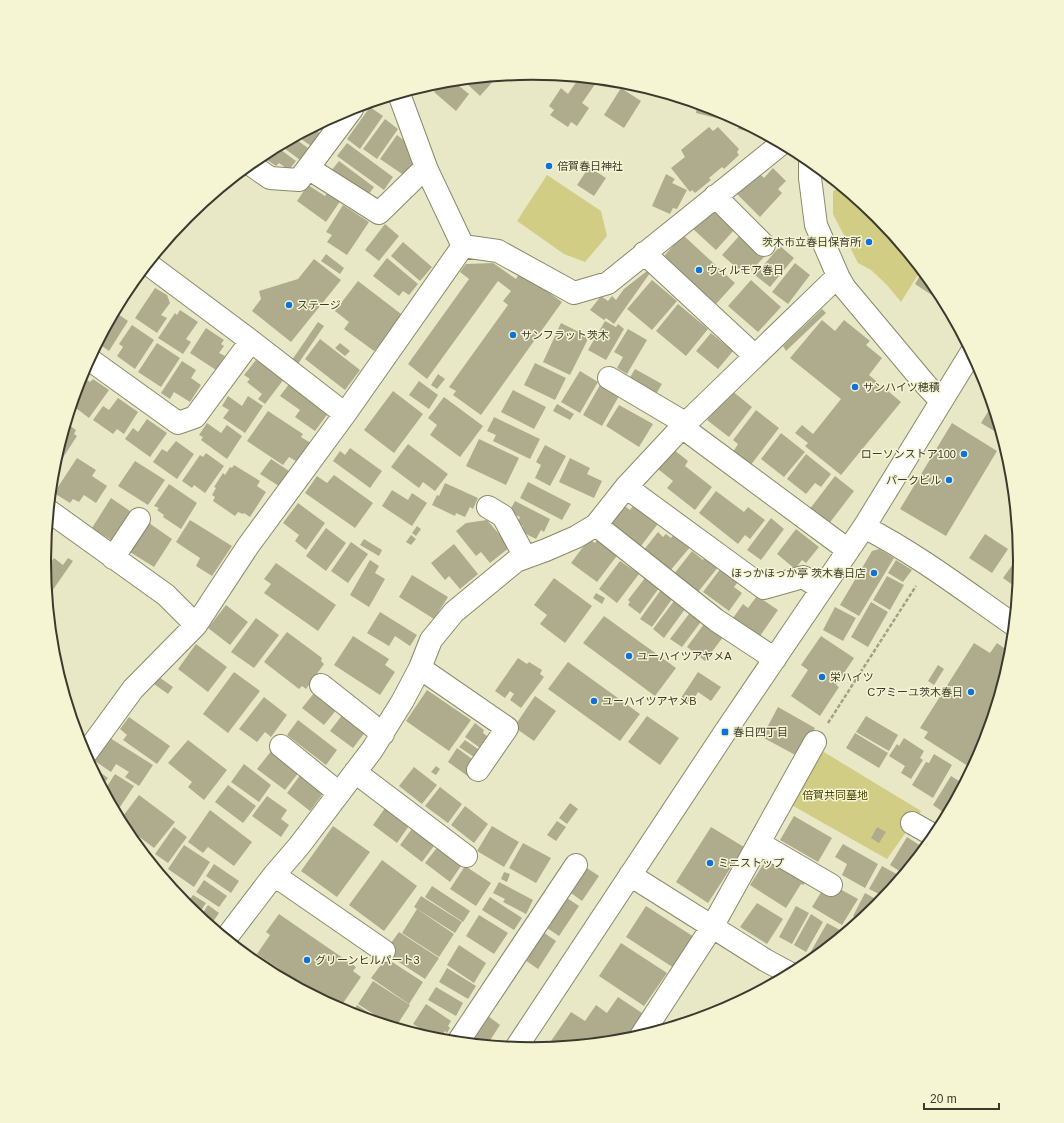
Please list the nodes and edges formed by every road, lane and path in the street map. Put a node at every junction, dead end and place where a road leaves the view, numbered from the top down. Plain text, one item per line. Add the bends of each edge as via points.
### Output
1 (401, 99) edge
2 (345, 118) edge
3 (776, 147) edge
4 (256, 168) edge
5 (308, 168) junction
6 (426, 168) junction
7 (810, 170) edge
8 (715, 196) junction
9 (764, 245) dead end
10 (463, 246) junction
11 (644, 253) junction
12 (152, 267) edge
13 (838, 276) junction
14 (251, 341) junction
15 (755, 356) junction
16 (967, 359) edge
17 (95, 362) edge
18 (608, 378) dead end
19 (941, 401) junction
20 (344, 414) junction
21 (683, 425) junction
22 (626, 486) junction
23 (488, 507) dead end
24 (54, 514) edge
25 (139, 518) dead end
26 (596, 525) junction
27 (864, 526) junction
28 (848, 550) junction
29 (525, 557) junction
30 (113, 558) junction
31 (929, 566) junction
32 (822, 589) junction
33 (1009, 622) edge
34 (196, 625) junction
35 (775, 659) junction
36 (420, 668) junction
37 (321, 686) dead end
38 (383, 734) junction
39 (815, 742) joint
40 (281, 746) dead end
41 (89, 749) edge
42 (478, 770) dead end
43 (355, 772) junction
44 (339, 793) junction
45 (912, 823) dead end
46 (929, 833) edge
47 (759, 843) junction
48 (466, 856) dead end
49 (576, 865) dead end
50 (274, 875) junction
51 (630, 875) junction
52 (831, 885) dead end
53 (712, 927) junction
54 (229, 934) edge
55 (384, 951) dead end
56 (784, 970) edge
57 (646, 1028) edge
58 (461, 1037) edge
59 (520, 1042) edge

1 - 6 street
2 - 5 street
3 - 8 street
4 - 5 street via 270,178 299,180
5 - 6 street via 379,213
6 - 10 street
7 - 13 street via 816,225
8 - 9 street
8 - 11 street
10 - 11 street via 498,251 574,292 608,282
10 - 20 street
11 - 15 street
12 - 14 street
13 - 15 street
13 - 19 street via 844,287
14 - 17 street via 195,417 178,423
14 - 20 street
15 - 21 street
16 - 19 street
18 - 21 street
19 - 27 street
20 - 34 street via 248,546
21 - 22 street
21 - 28 street
22 - 26 street
22 - 32 street via 764,588 803,577
23 - 29 street via 503,516
24 - 30 street
25 - 30 street
26 - 29 street via 576,537
26 - 35 street via 716,620
27 - 28 street
27 - 31 street
28 - 32 street
29 - 36 street via 516,561 454,612 431,640
30 - 34 street via 166,595
31 - 33 street
31 - 39 path
32 - 35 street
34 - 41 street via 133,689
35 - 51 street
36 - 38 street
36 - 42 street via 507,728
37 - 38 street
38 - 43 street
39 - 47 street
40 - 44 street
43 - 44 street
43 - 48 street
44 - 50 street
45 - 46 street
47 - 52 street
47 - 53 street
49 - 58 street
50 - 54 street
50 - 55 street
51 - 53 street
51 - 59 street
53 - 56 street
53 - 57 street

